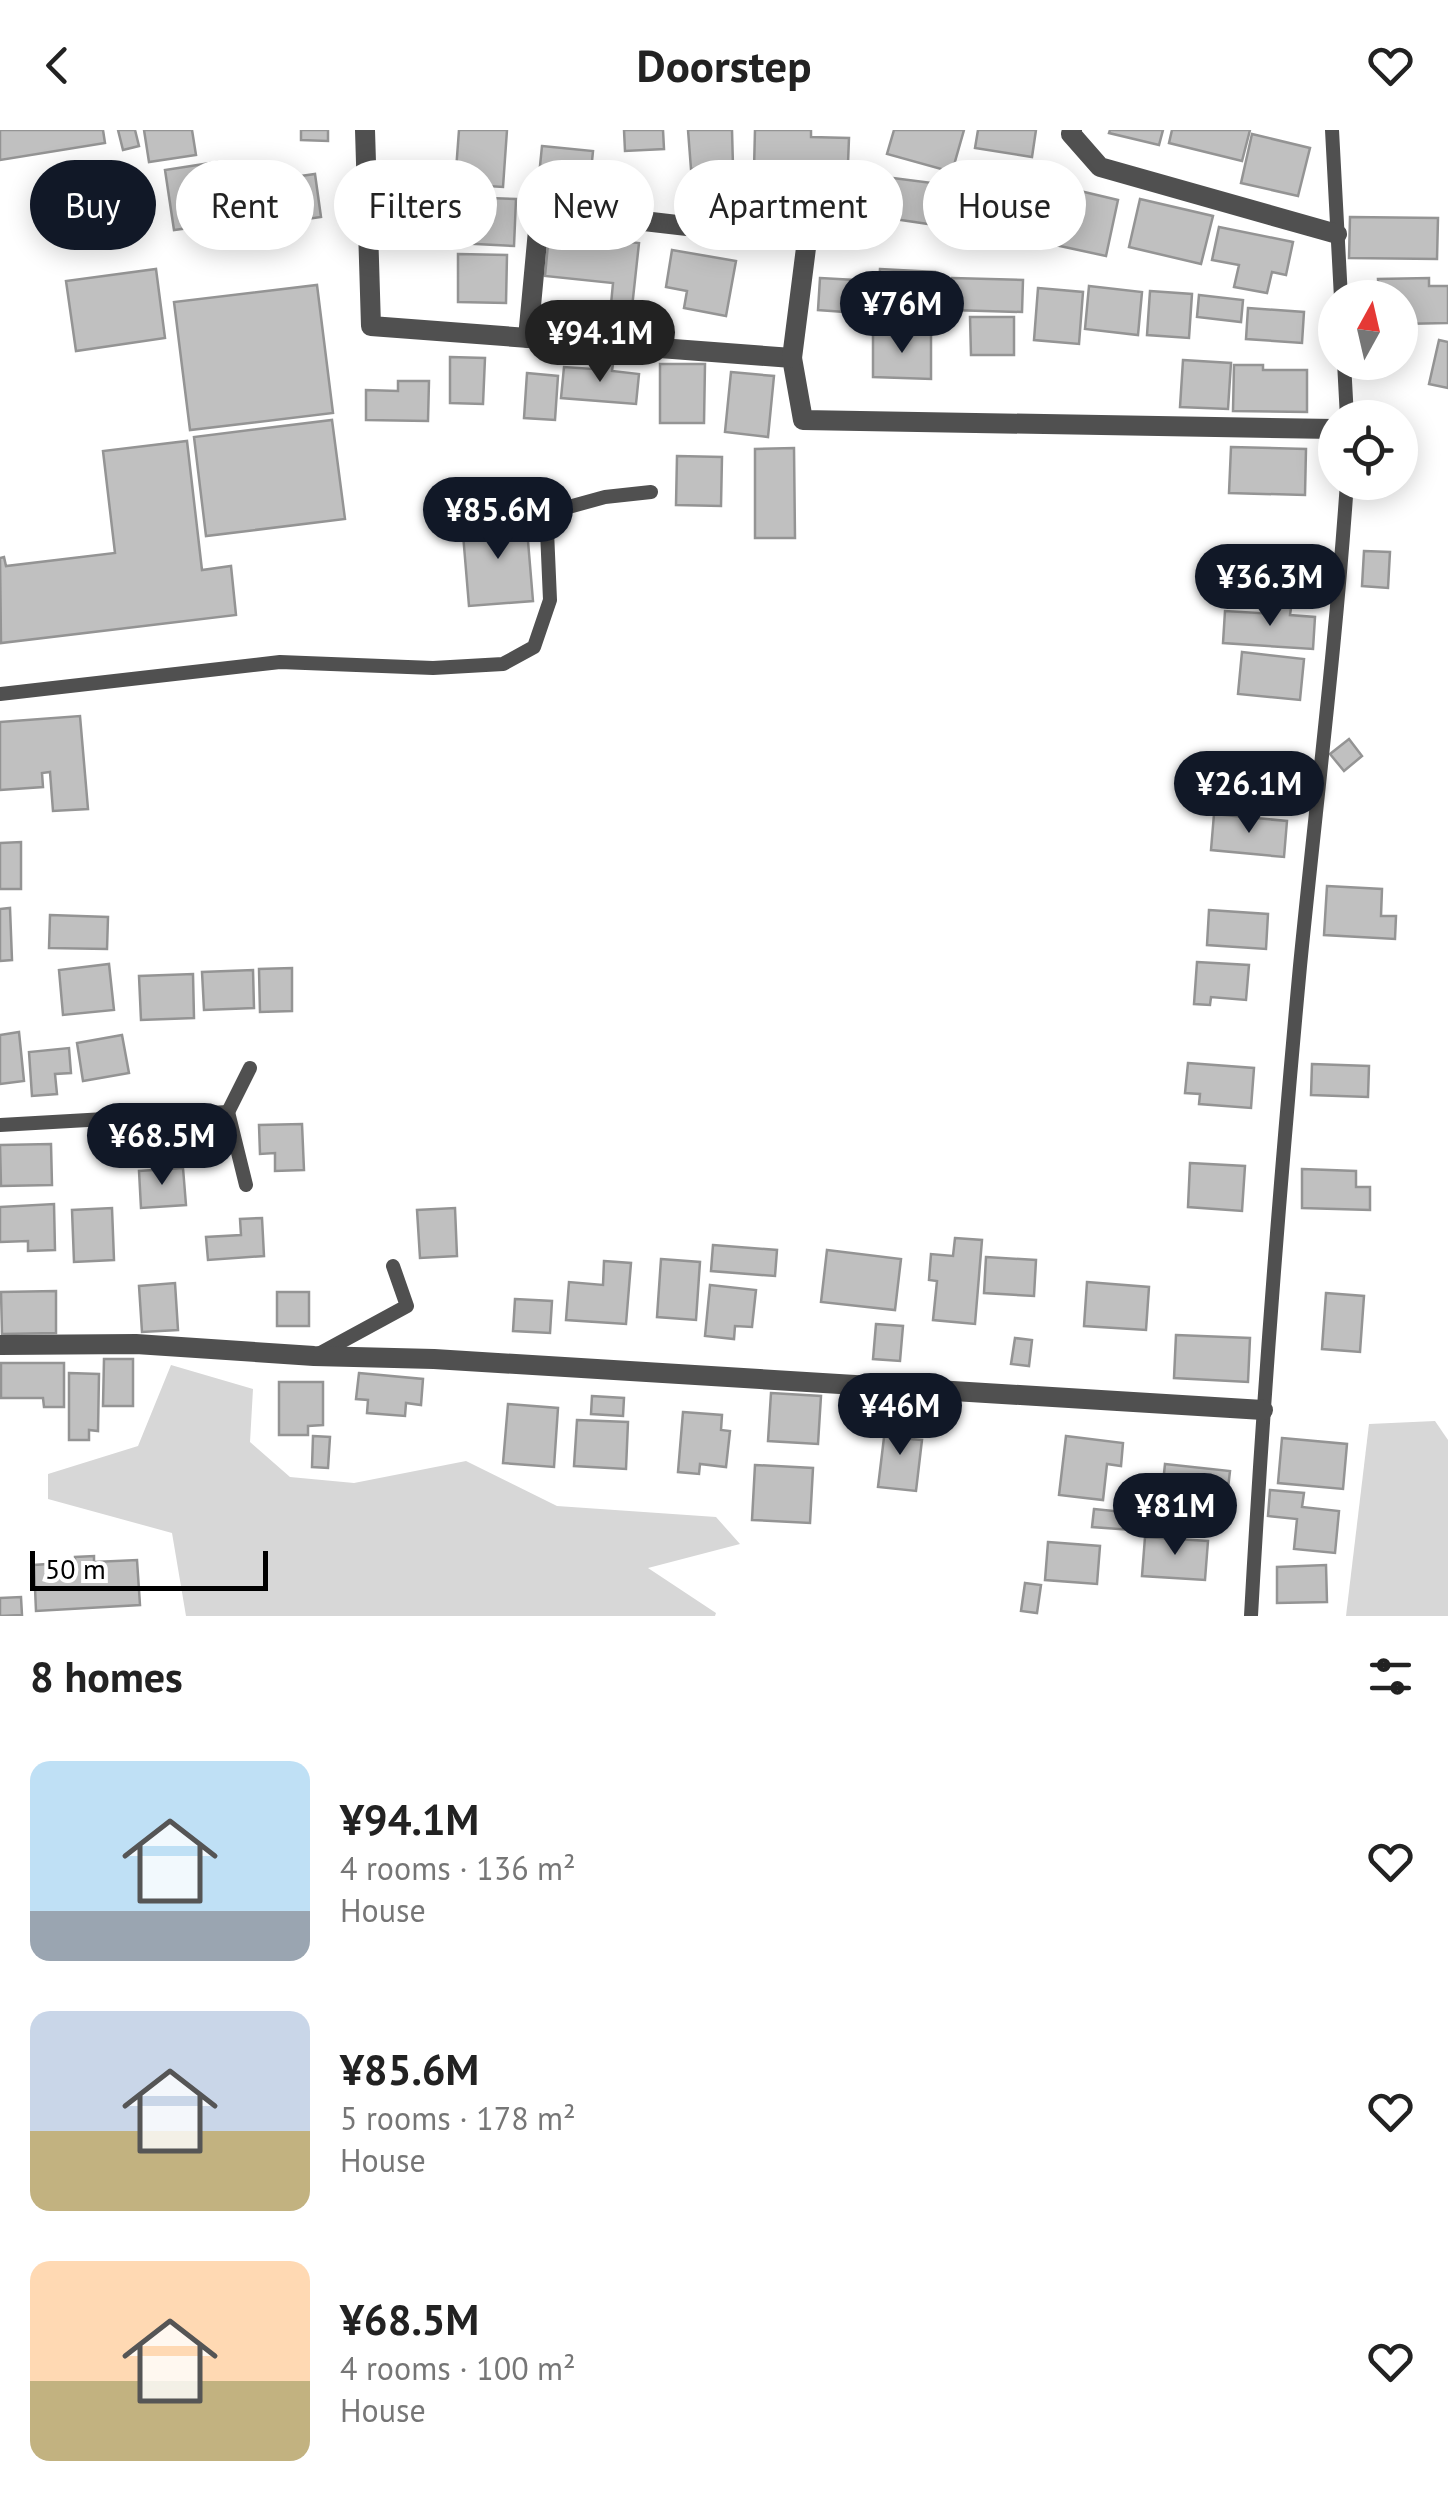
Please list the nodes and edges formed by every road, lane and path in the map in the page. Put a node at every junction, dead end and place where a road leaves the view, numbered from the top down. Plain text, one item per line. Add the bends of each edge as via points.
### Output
1 (365, 130) edge
2 (1072, 130) edge
3 (1332, 130) edge
4 (1338, 234) junction
5 (1340, 280) edge
6 (528, 338) junction
7 (792, 358) junction
8 (1318, 429) edge
9 (650, 492) dead end
10 (1345, 500) edge
11 (0, 694) edge
12 (250, 1068) dead end
13 (228, 1112) junction
14 (0, 1125) edge
15 (246, 1185) dead end
16 (392, 1266) dead end
17 (0, 1346) edge
18 (314, 1356) junction
19 (1263, 1410) junction
20 (1250, 1616) edge

1 - 6 street via 371,326
2 - 4 street via 1100,166
3 - 4 lane
4 - 5 lane
6 - 7 street
6 - 7 street via 540,209 807,240
7 - 8 street via 803,420
9 - 11 lane via 565,508 547,532 550,600 534,647 503,664 280,662
10 - 19 lane
12 - 13 lane
13 - 14 lane
13 - 15 lane
16 - 18 lane via 408,1306
17 - 18 street via 136,1344
18 - 19 street
19 - 20 lane

